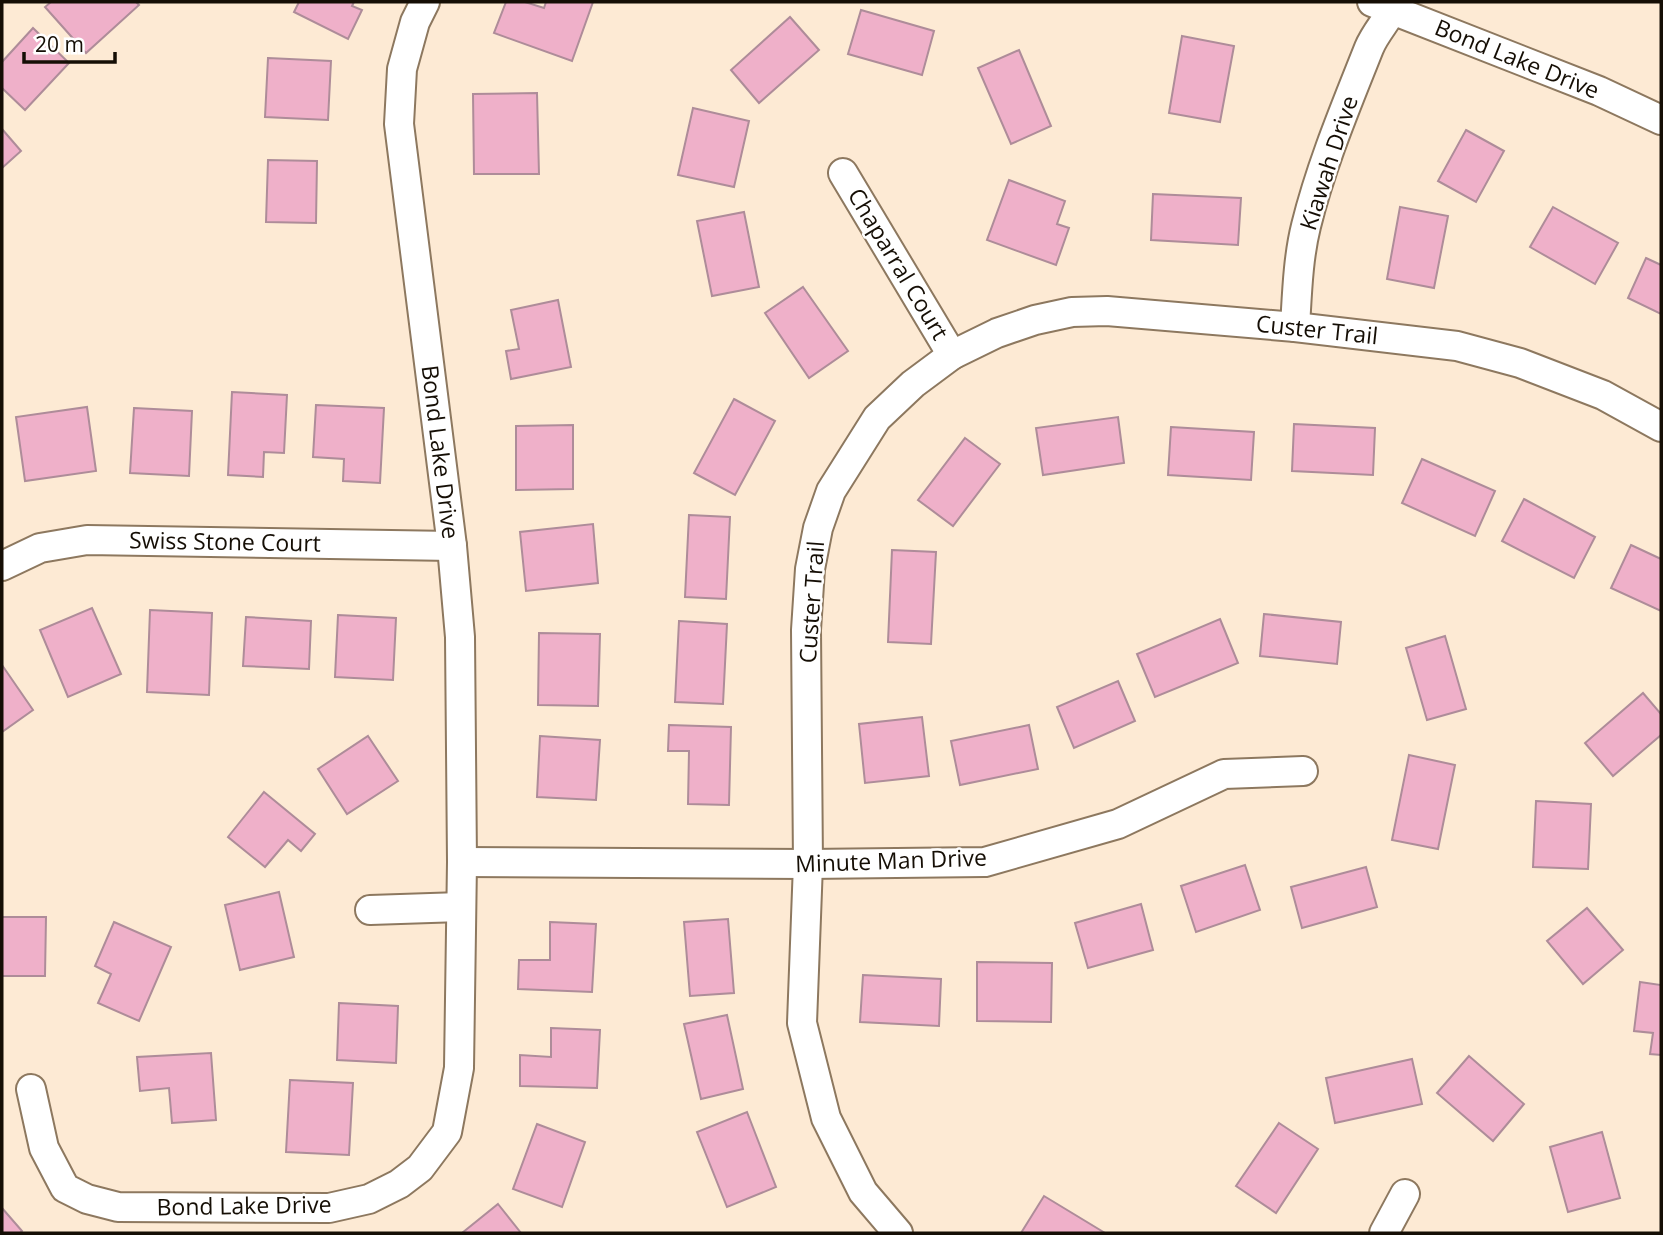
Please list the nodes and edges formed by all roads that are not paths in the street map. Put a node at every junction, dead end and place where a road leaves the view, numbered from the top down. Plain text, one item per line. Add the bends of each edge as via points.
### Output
1 (425, 2) edge
2 (1387, 4) edge
3 (1661, 120) edge
4 (843, 173) dead end
5 (1295, 327) junction
6 (952, 355) junction
7 (1661, 427) edge
8 (452, 546) junction
9 (2, 566) edge
10 (1304, 771) dead end
11 (462, 862) junction
12 (808, 864) junction
13 (461, 907) junction
14 (370, 910) dead end
15 (31, 1088) dead end
16 (1405, 1194) dead end
17 (898, 1233) edge
18 (1384, 1233) edge

1 - 8 street, Bond Lake Drive via 402,69 399,124
2 - 3 street, Bond Lake Drive
2 - 5 street, Kiawah Drive via 1317,187 1306,228
4 - 6 street, Chaparral Court
5 - 6 street, Custer Trail via 1072,312 1022,324
5 - 7 street, Custer Trail via 1457,346 1488,354 1602,395
6 - 12 street, Custer Trail via 877,418 831,491 818,528 806,630
8 - 9 street, Swiss Stone Court via 87,540 40,548
8 - 11 street, Bond Lake Drive via 460,637
10 - 12 street, Minute Man Drive via 1224,774 1118,824 985,862
11 - 12 street, Minute Man Drive
11 - 13 street, Bond Lake Drive
12 - 17 street, Custer Trail via 802,1023 825,1118 863,1192
13 - 14 street
13 - 15 street, Bond Lake Drive via 458,1068 447,1132 420,1168 369,1199 329,1208 118,1207 87,1199 65,1188 44,1148
16 - 18 street

